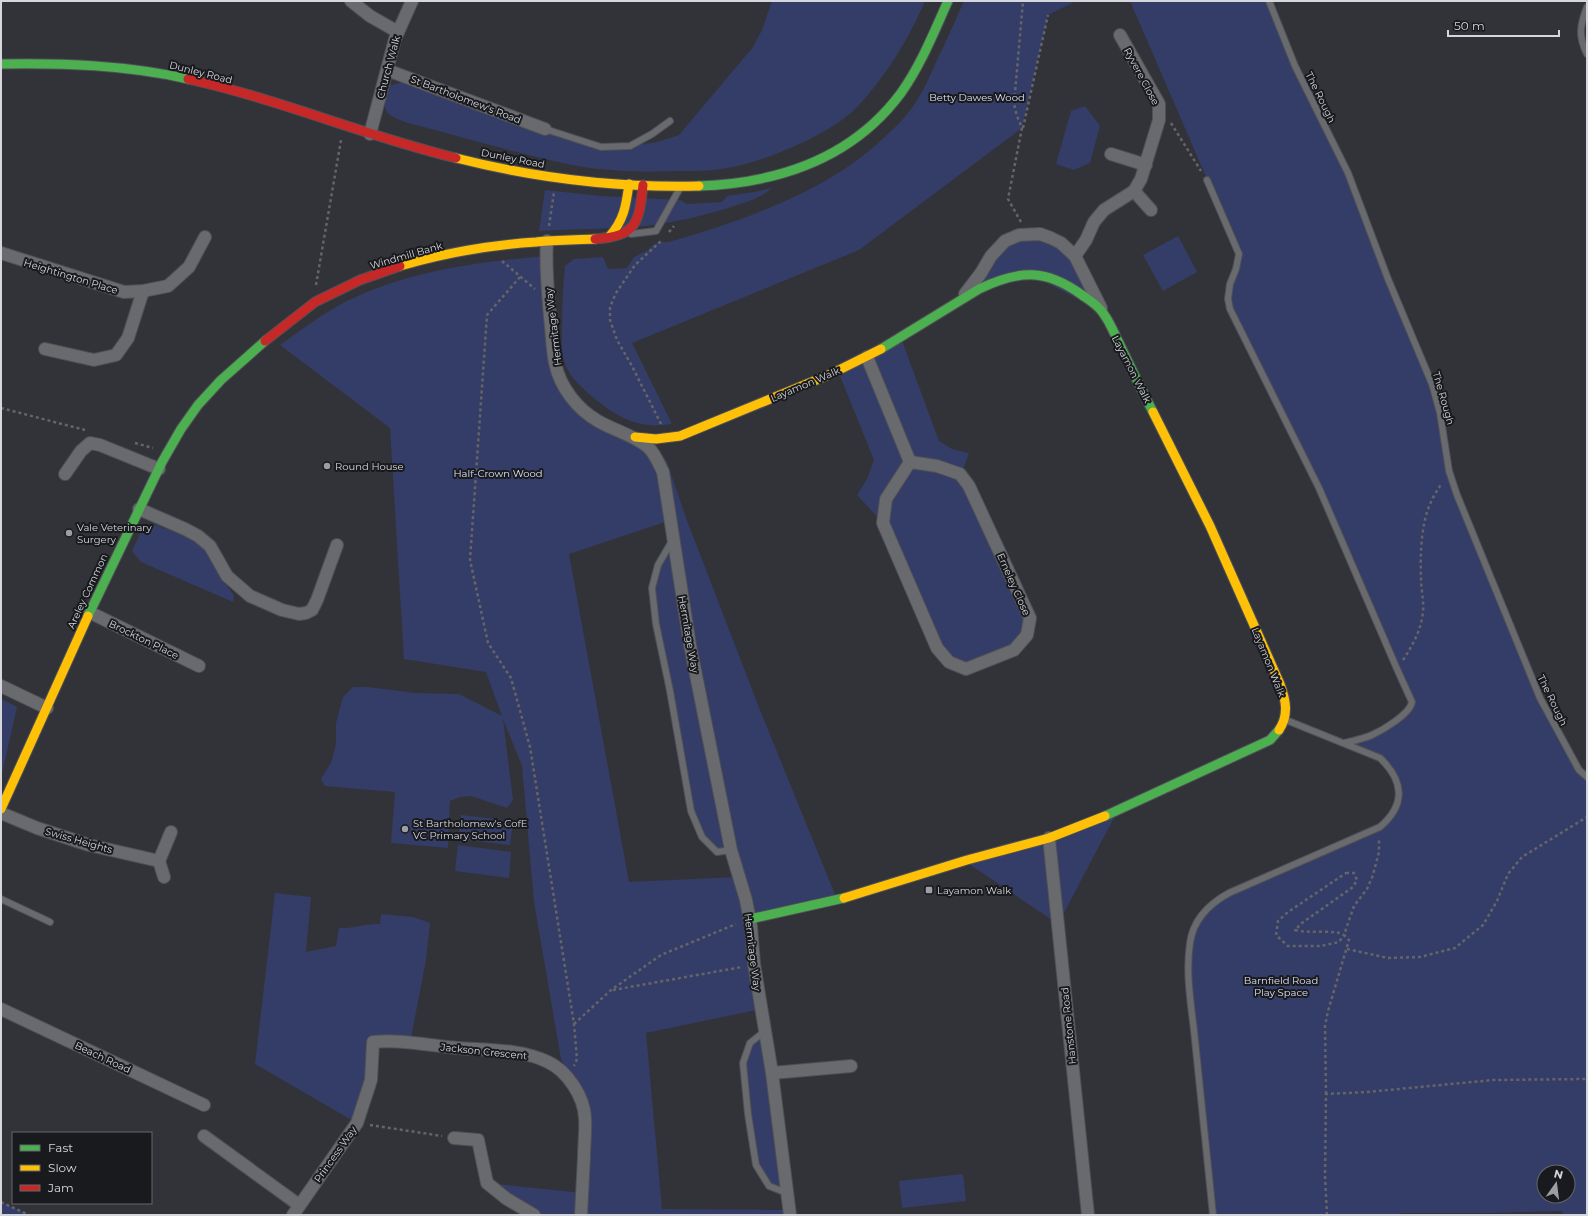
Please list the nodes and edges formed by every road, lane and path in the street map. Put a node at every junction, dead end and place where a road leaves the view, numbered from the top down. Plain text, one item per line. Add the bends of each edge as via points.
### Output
1 (351, 1) edge
2 (412, 1) edge
3 (948, 1) edge
4 (1023, 1) edge
5 (1269, 1) edge
6 (1587, 7) edge
7 (1048, 15) dead end
8 (398, 32) junction
9 (1120, 35) dead end
10 (1587, 54) edge
11 (1, 64) edge
12 (387, 70) junction
13 (1159, 104) junction
14 (670, 121) dead end
15 (344, 126) junction
16 (1022, 128) junction
17 (545, 129) joint
18 (370, 134) junction
19 (1111, 154) dead end
20 (1146, 165) junction
21 (556, 177) junction
22 (1207, 180) joint
23 (629, 184) junction
24 (643, 185) junction
25 (681, 186) junction
26 (1134, 190) junction
27 (1151, 210) dead end
28 (674, 226) dead end
29 (1027, 234) junction
30 (620, 235) junction
31 (205, 237) dead end
32 (609, 237) junction
33 (546, 241) junction
34 (487, 248) junction
35 (1, 254) edge
36 (1075, 256) junction
37 (520, 277) junction
38 (143, 291) junction
39 (963, 297) junction
40 (549, 300) junction
41 (313, 304) junction
42 (1103, 312) junction
43 (44, 349) dead end
44 (866, 357) junction
45 (227, 373) joint
46 (635, 437) junction
47 (668, 438) junction
48 (910, 462) junction
49 (159, 469) junction
50 (1449, 471) junction
51 (65, 474) dead end
52 (139, 509) junction
53 (673, 540) junction
54 (337, 545) dead end
55 (89, 612) junction
56 (199, 666) dead end
57 (1397, 669) junction
58 (1, 686) edge
59 (47, 708) junction
60 (1286, 720) junction
61 (1344, 743) junction
62 (1587, 777) edge
63 (1, 810) edge
64 (1, 813) edge
65 (1587, 817) edge
66 (1380, 827) junction
67 (171, 832) dead end
68 (1049, 838) junction
69 (731, 850) junction
70 (159, 861) junction
71 (164, 877) dead end
72 (1, 899) edge
73 (750, 919) junction
74 (50, 922) dead end
75 (1344, 935) junction
76 (1347, 949) junction
77 (754, 964) junction
78 (611, 990) junction
79 (1, 1009) edge
80 (574, 1024) junction
81 (765, 1031) junction
82 (373, 1042) joint
83 (851, 1066) dead end
84 (772, 1073) junction
85 (1587, 1079) edge
86 (570, 1080) junction
87 (1326, 1094) junction
88 (204, 1105) dead end
89 (356, 1123) junction
90 (204, 1136) dead end
91 (454, 1138) joint
92 (787, 1193) junction
93 (1, 1202) edge
94 (296, 1210) edge
95 (29, 1215) edge
96 (534, 1215) edge
97 (581, 1215) edge
98 (790, 1215) edge
99 (1088, 1215) edge
100 (1213, 1215) edge
101 (1327, 1215) edge

1 - 8 street via 370,16
2 - 8 street, Church Walk
3 - 25 main road, Dunley Road via 922,59 901,92 879,117 838,150 802,168 764,179 734,184
4 - 16 path via 1014,104
5 - 50 lane, The Rough via 1294,66 1348,173 1388,279 1432,384 1440,413
6 - 10 lane via 1581,24 1581,38
7 - 16 path
8 - 12 street, Church Walk
9 - 13 street, Ryvere Close
11 - 15 main road, Dunley Road via 126,67 248,94
12 - 17 street, St Bartholomew's Road
12 - 18 street, Church Walk
13 - 20 street, Ryvere Close via 1159,120
13 - 22 path
14 - 17 lane via 630,146 601,147
15 - 18 main road, Dunley Road
15 - 41 path
16 - 29 path via 1008,199
18 - 21 main road, Dunley Road via 448,157
19 - 20 street
20 - 26 street, Ryvere Close
21 - 23 main road, Dunley Road
21 - 33 path
22 - 57 lane via 1239,254 1230,284 1230,309 1319,488
23 - 24 main road, Dunley Road
23 - 32 main road via 625,213
24 - 25 main road, Dunley Road
24 - 30 main road via 639,218 630,230
25 - 30 lane via 656,231
26 - 27 street
26 - 36 street, Ryvere Close via 1104,210 1094,222
28 - 47 path via 635,265 616,293 610,307 610,320 616,340
29 - 36 street, Layamon Walk via 1040,234 1051,238
29 - 39 street, Layamon Walk via 1005,241 991,256
30 - 32 main road, Windmill Bank
31 - 38 street, Heightington Place via 189,267 168,286
32 - 33 main road, Windmill Bank
33 - 34 main road, Windmill Bank
33 - 40 street, Hermitage Way
34 - 37 path
34 - 41 main road, Windmill Bank via 444,255 388,270 339,289
35 - 38 street, Heightington Place via 124,292
36 - 42 street
37 - 40 path
37 - 80 path via 487,315 470,560 488,642 511,678 530,747
38 - 43 street via 128,338 116,355 94,360
39 - 42 main road, Layamon Walk via 1002,279 1030,274 1062,282
39 - 44 main road, Layamon Walk via 902,338
40 - 46 street, Hermitage Way via 555,364 562,382 581,409 597,421
41 - 45 main road, Windmill Bank
42 - 60 main road, Layamon Walk via 1188,480 1235,580 1284,694 1287,706
44 - 47 main road, Layamon Walk via 716,422
44 - 48 street
45 - 49 main road, Areley Common via 189,416
46 - 47 main road, Layamon Walk via 652,440
46 - 53 street, Hermitage Way via 650,449 662,472
48 - 48 street, Erneley Close via 937,466 960,474 969,486 1030,618 1027,635 1014,650 966,669 949,662 937,648 883,523 886,499
49 - 51 street via 90,443 80,451
49 - 52 main road, Areley Common
50 - 57 path via 1430,503 1425,521 1421,577 1423,612 1419,628 1414,643
50 - 62 lane, The Rough via 1540,698 1579,770
52 - 54 street via 198,536 210,546 227,576 250,596 282,610 299,614 312,610
52 - 55 main road, Areley Common
53 - 69 street, Hermitage Way via 690,644
53 - 69 lane via 658,564 652,588 656,624 691,811 702,837 717,852
55 - 56 street, Brockton Place
55 - 59 main road, Areley Common
57 - 61 lane via 1412,702 1411,707 1371,736
58 - 59 street
59 - 63 main road, Areley Common
60 - 61 lane
60 - 68 main road via 1276,735 1262,744 1116,812
61 - 66 lane via 1380,758 1396,777 1398,802 1395,811
64 - 70 street, Swiss Heights via 90,845
65 - 76 path via 1522,857 1508,874 1497,901 1483,925 1455,948 1420,957 1388,958
66 - 75 path via 1379,852 1373,875 1367,890 1354,906
66 - 100 lane via 1229,893 1204,910 1198,920 1190,942 1189,984
67 - 70 street
68 - 73 main road via 837,900
68 - 99 street, Hanstone Road
69 - 73 street, Hermitage Way
70 - 71 street
72 - 74 lane
73 - 77 street, Hermitage Way
73 - 78 path via 661,955
75 - 75 path via 1338,942 1302,947 1288,946 1276,935 1278,921 1288,912 1339,876 1354,873 1357,880 1353,887 1295,930
75 - 76 path via 1349,940
76 - 87 path via 1325,1026
77 - 78 path
77 - 81 street, Hermitage Way
78 - 80 path
79 - 88 street, Beach Road
80 - 86 path via 576,1059
81 - 84 street, Hermitage Way
81 - 92 lane via 750,1042 743,1062 749,1121 756,1165 769,1186
82 - 86 street, Jackson Crescent via 391,1040 526,1055 548,1062 561,1070
82 - 89 street, Princess Way via 371,1080
83 - 84 street
84 - 92 street, Hermitage Way
85 - 87 path via 1493,1080
86 - 97 street, Jackson Crescent via 579,1096 585,1116
87 - 101 path
89 - 91 path
89 - 94 street, Princess Way
90 - 94 street
91 - 96 street via 478,1140 487,1183
92 - 98 street, Hermitage Way
93 - 95 path

